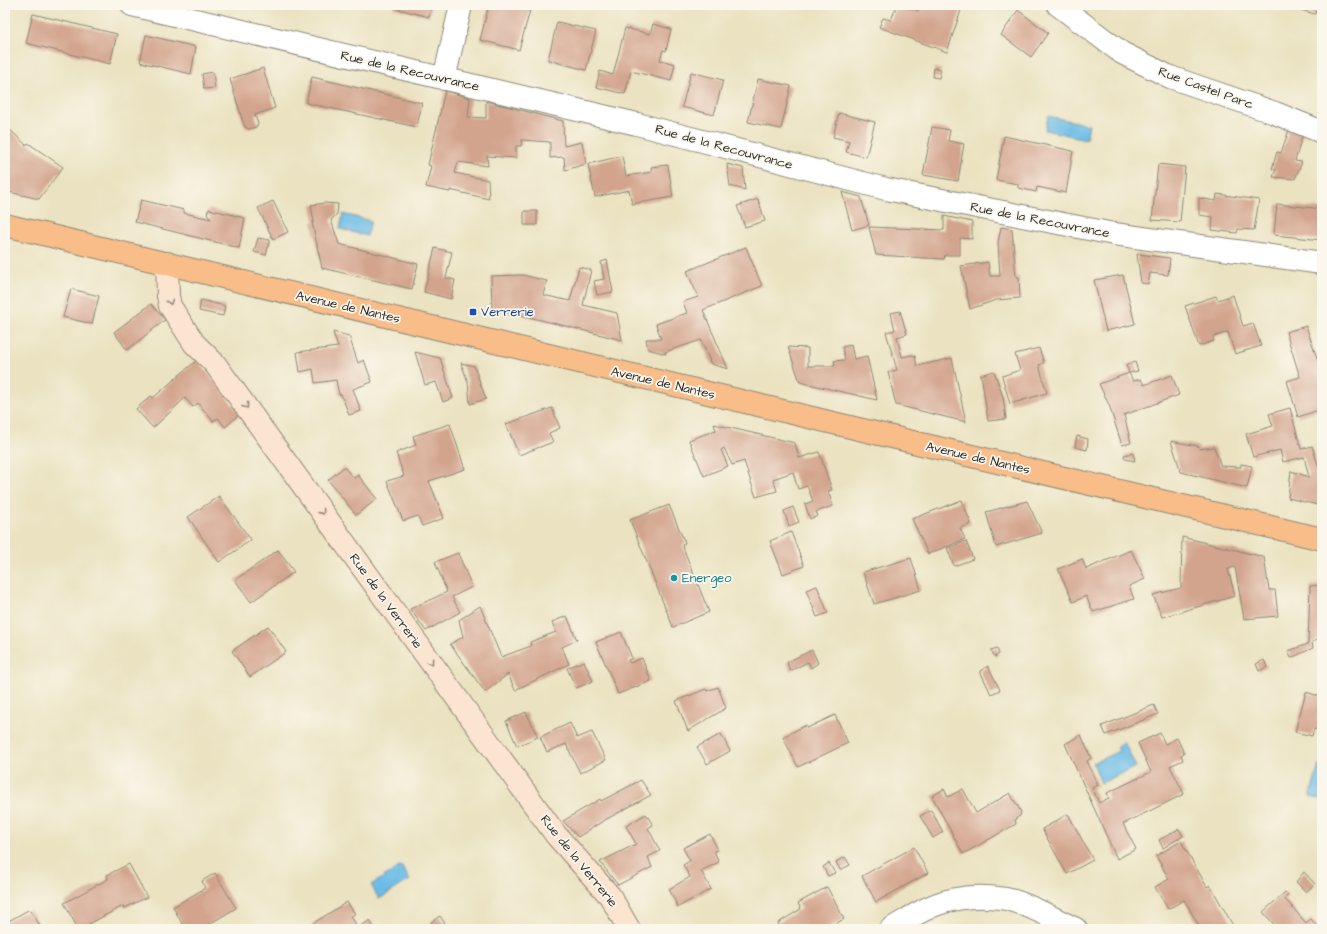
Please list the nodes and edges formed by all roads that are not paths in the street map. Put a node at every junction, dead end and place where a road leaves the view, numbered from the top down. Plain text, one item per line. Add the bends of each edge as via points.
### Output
1 (461, 5) edge
2 (1058, 5) edge
3 (144, 6) edge
4 (444, 79) junction
5 (1322, 132) edge
6 (5, 225) edge
7 (167, 263) junction
8 (1322, 263) edge
9 (1322, 539) edge
10 (629, 929) edge
11 (891, 929) edge
12 (1076, 929) edge

1 - 4 street
2 - 5 street, Rue Castel Parc via 1122,53 1170,77
3 - 4 street, Rue de la Recouvrance
4 - 8 street, Rue de la Recouvrance via 637,124 886,189 1114,234
6 - 7 main road, Avenue de Nantes
7 - 9 main road, Avenue de Nantes
7 -> 10 street, Rue de la Verrerie via 170,306 194,343 215,364 556,835 610,896
11 - 12 street via 947,901 977,897 1006,899

